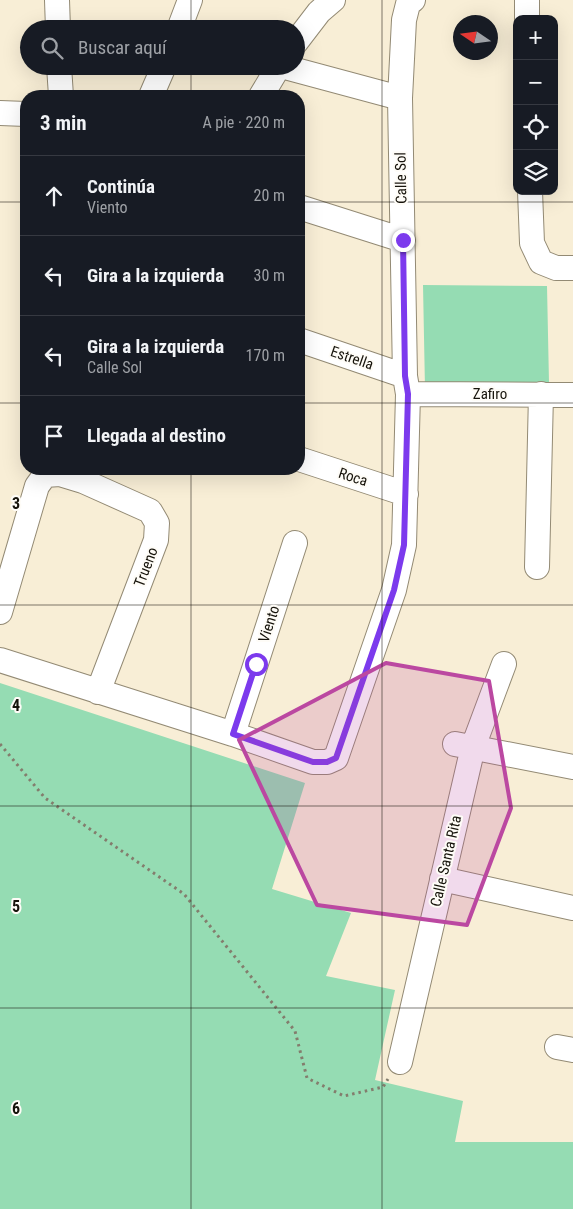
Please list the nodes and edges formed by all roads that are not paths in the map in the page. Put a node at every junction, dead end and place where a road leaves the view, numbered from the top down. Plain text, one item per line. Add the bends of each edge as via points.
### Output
1 (57, 0) edge
2 (190, 0) edge
3 (332, 0) edge
4 (413, 0) edge
5 (527, 0) edge
6 (527, 15) edge
7 (58, 20) edge
8 (182, 20) edge
9 (305, 30) edge
10 (305, 73) edge
11 (60, 75) edge
12 (160, 75) edge
13 (274, 75) edge
14 (61, 90) edge
15 (154, 90) edge
16 (265, 90) edge
17 (400, 98) junction
18 (0, 113) edge
19 (20, 114) edge
20 (530, 195) edge
21 (305, 209) edge
22 (403, 240) junction
23 (573, 268) edge
24 (305, 343) edge
25 (406, 385) junction
26 (541, 394) junction
27 (573, 395) edge
28 (305, 461) edge
29 (45, 475) edge
30 (85, 475) edge
31 (406, 494) junction
32 (295, 543) dead end
33 (537, 567) dead end
34 (0, 612) edge
35 (0, 660) edge
36 (504, 664) dead end
37 (98, 692) junction
38 (233, 734) junction
39 (464, 745) junction
40 (573, 767) edge
41 (442, 879) junction
42 (573, 908) edge
43 (400, 1062) road end

1 - 7 street
2 - 8 street
3 - 9 street
4 - 17 street, Calle Sol via 408,4 404,20
5 - 6 street
10 - 17 street
11 - 14 street
12 - 15 street
13 - 16 street
17 - 22 street, Calle Sol
18 - 19 street
20 - 23 street via 532,243 541,262 556,268
21 - 22 street
22 - 25 street, Calle Sol
24 - 25 street, Estrella
25 - 26 street, Zafiro
25 - 31 street, Calle Sol
26 - 27 street, Zafiro
26 - 33 street
28 - 31 street, Roca
29 - 34 street, Trueno via 37,486
30 - 37 street, Trueno via 150,511 157,522 156,540
31 - 38 street, Calle Sol via 404,545 394,590 336,758 313,762
32 - 38 street, Viento
35 - 37 street
36 - 39 street, Calle Santa Rita
37 - 38 street
39 - 40 street
39 - 41 street, Calle Santa Rita
41 - 42 street
41 - 43 street, Calle Santa Rita

